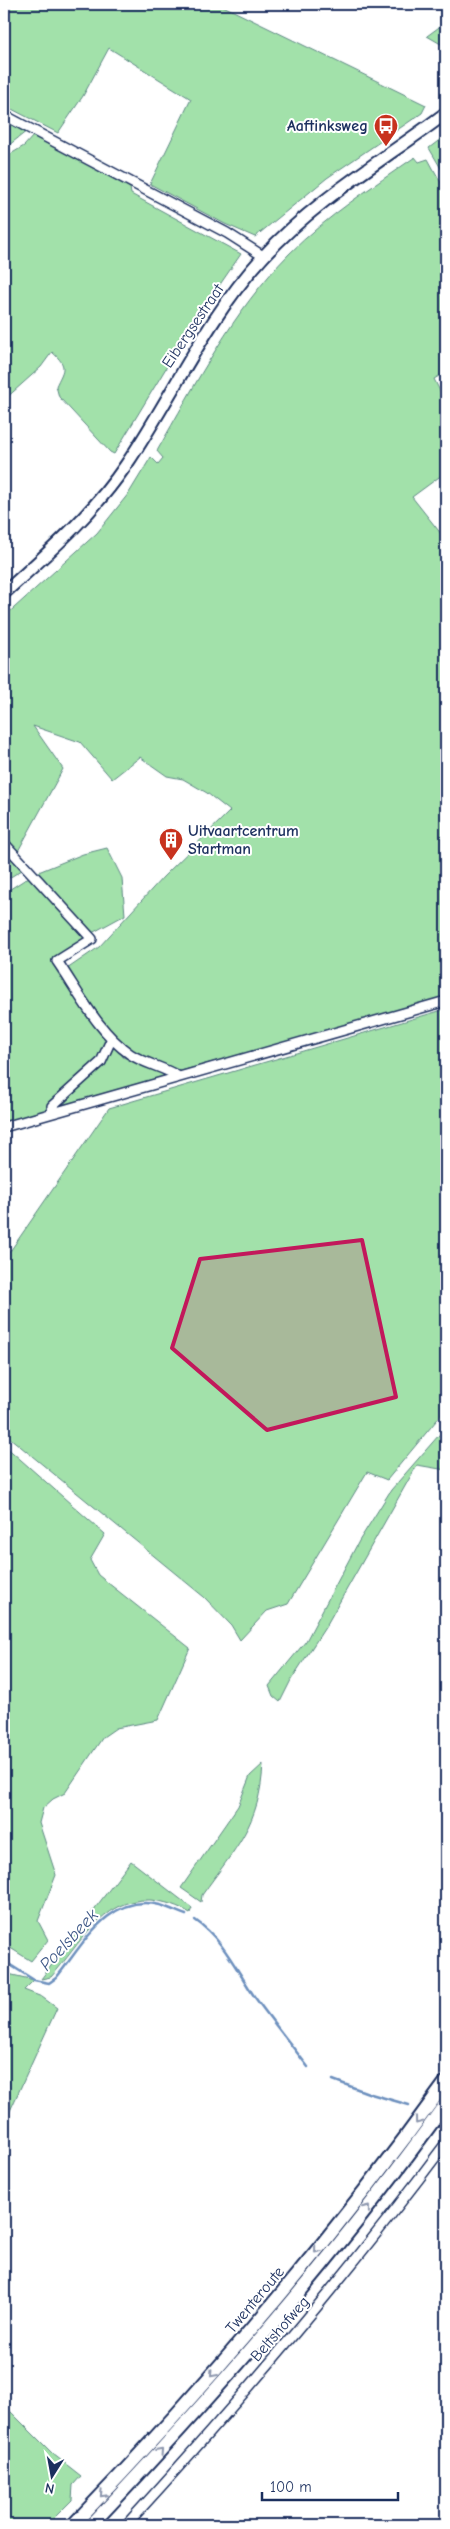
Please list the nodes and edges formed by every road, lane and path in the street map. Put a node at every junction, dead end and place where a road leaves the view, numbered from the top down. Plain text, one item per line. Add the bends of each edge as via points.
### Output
1 (446, 113) edge
2 (4, 115) edge
3 (263, 256) junction
4 (4, 593) edge
5 (4, 843) edge
6 (446, 1001) edge
7 (111, 1040) junction
8 (179, 1078) junction
9 (53, 1113) junction
10 (4, 1127) edge
11 (446, 2082) edge
12 (446, 2103) edge
13 (446, 2143) edge
14 (73, 2525) edge
15 (91, 2525) edge
16 (126, 2525) edge

1 - 3 main road, Eibergsestraat via 340,190
2 - 3 street via 227,233
3 - 4 main road, Eibergsestraat via 223,308 181,372 126,465 70,533
5 - 7 street via 92,939 56,961
6 - 8 street
7 - 8 street via 133,1056
7 - 9 street via 101,1062 52,1106
8 - 9 street
9 - 10 street
11 -> 14 highway, Twenteroute via 274,2303 171,2421
15 -> 12 highway, Twenteroute via 280,2314 352,2227
13 - 16 street, Beltshofweg via 332,2290

